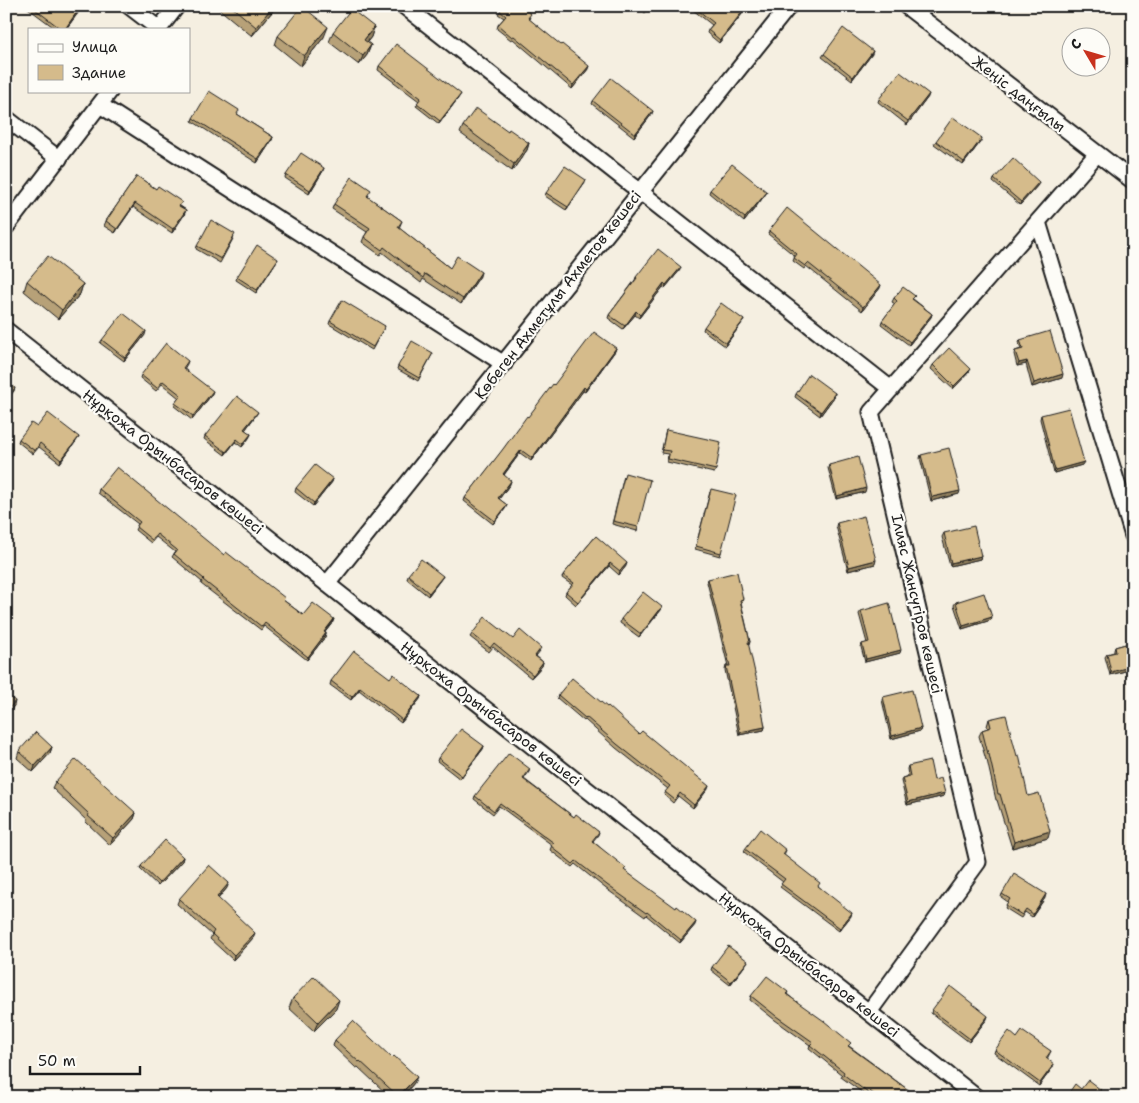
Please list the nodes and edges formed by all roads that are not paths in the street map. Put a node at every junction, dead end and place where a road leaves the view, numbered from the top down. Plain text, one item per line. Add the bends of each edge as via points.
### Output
1 (128, 6) edge
2 (177, 6) edge
3 (404, 6) edge
4 (789, 6) edge
5 (906, 6) edge
6 (158, 28) edge
7 (160, 28) edge
8 (109, 92) edge
9 (100, 105) junction
10 (6, 118) edge
11 (1097, 154) junction
12 (59, 159) junction
13 (1133, 181) edge
14 (641, 191) junction
15 (1038, 222) junction
16 (6, 227) edge
17 (6, 330) edge
18 (504, 364) junction
19 (892, 389) junction
20 (1133, 536) edge
21 (327, 584) junction
22 (869, 1012) junction
23 (976, 1097) edge

1 - 6 street
2 - 7 street
3 - 14 street
4 - 14 street, Көбеген Ахметұлы Ахметов көшесі
5 - 11 street, Жеңіс даңғылы
8 - 9 street
9 - 12 street
9 - 18 street
10 - 12 street
11 - 13 street, Жеңіс даңғылы
11 - 15 street, Ілияс Жансүгіров көшесі
12 - 16 street
14 - 18 street, Көбеген Ахметұлы Ахметов көшесі
14 - 19 street
15 - 19 street, Ілияс Жансүгіров көшесі
15 - 20 street
17 - 21 street, Нұрқожа Орынбасаров көшесі
18 - 21 street, Көбеген Ахметұлы Ахметов көшесі
19 - 22 street, Ілияс Жансүгіров көшесі via 871,412 978,862
21 - 22 street, Нұрқожа Орынбасаров көшесі
22 - 23 street, Нұрқожа Орынбасаров көшесі

